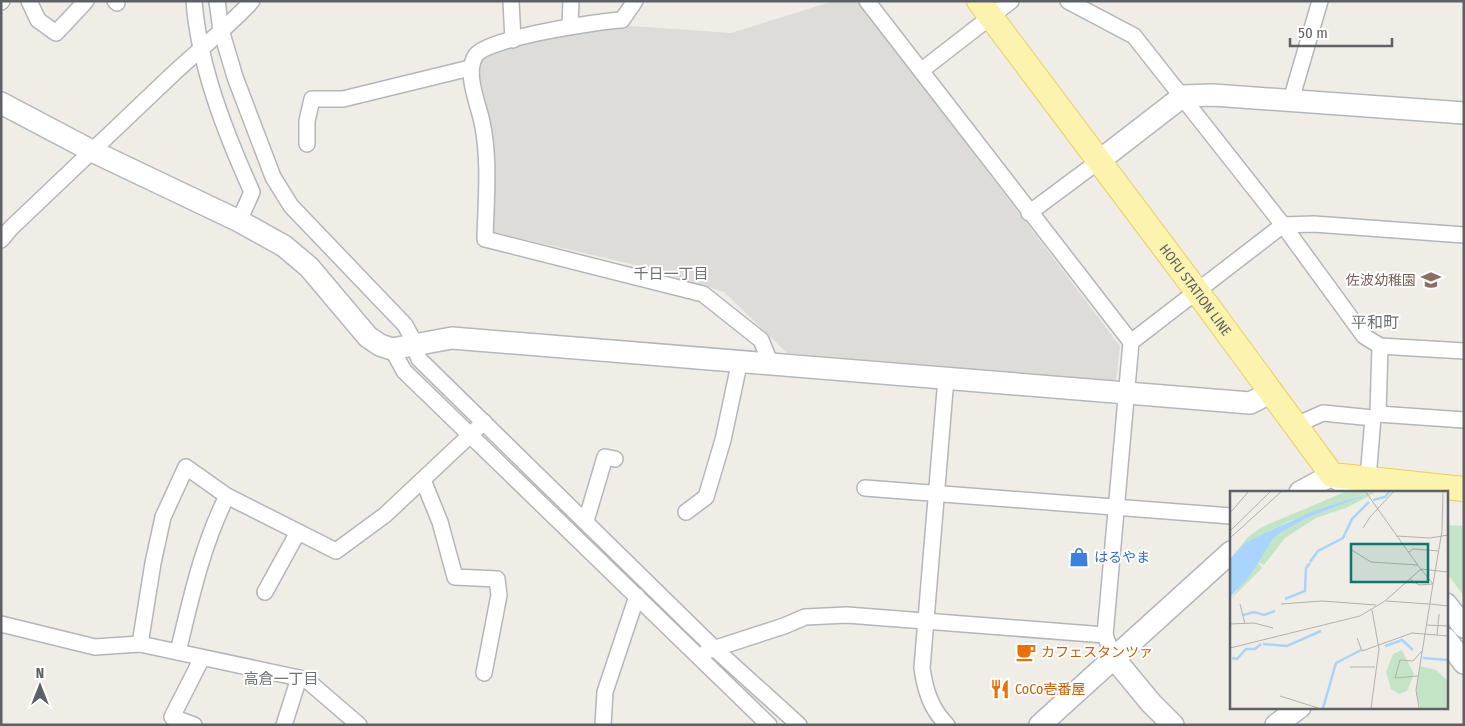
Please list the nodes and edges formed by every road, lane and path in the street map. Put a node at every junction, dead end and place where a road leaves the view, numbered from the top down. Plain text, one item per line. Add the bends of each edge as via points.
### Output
1 (29, 1) edge
2 (86, 1) edge
3 (194, 1) edge
4 (217, 1) edge
5 (252, 1) edge
6 (511, 1) edge
7 (571, 1) edge
8 (635, 1) edge
9 (867, 1) edge
10 (1011, 1) edge
11 (1068, 1) edge
12 (1320, 1) edge
13 (985, 9) edge
14 (570, 26) junction
15 (221, 30) junction
16 (513, 40) junction
17 (200, 49) junction
18 (470, 68) junction
19 (922, 70) junction
20 (1183, 96) junction
21 (1291, 100) junction
22 (1, 103) edge
23 (1464, 113) edge
24 (307, 144) dead end
25 (92, 151) junction
26 (1099, 161) junction
27 (1029, 213) junction
28 (239, 222) junction
29 (1283, 225) junction
30 (1464, 235) edge
31 (1, 240) edge
32 (1196, 290) junction
33 (1131, 342) junction
34 (414, 346) junction
35 (1380, 346) junction
36 (392, 349) junction
37 (1464, 351) edge
38 (740, 360) junction
39 (770, 362) junction
40 (946, 378) junction
41 (1128, 392) junction
42 (1272, 392) junction
43 (1375, 416) junction
44 (1464, 420) edge
45 (484, 422) junction
46 (1296, 425) junction
47 (471, 436) junction
48 (615, 459) dead end
49 (423, 480) junction
50 (1337, 484) edge
51 (1362, 485) edge
52 (865, 488) dead end
53 (1464, 489) edge
54 (1305, 491) edge
55 (936, 495) junction
56 (227, 496) junction
57 (1116, 507) junction
58 (686, 512) dead end
59 (1230, 516) edge
60 (586, 521) junction
61 (298, 532) junction
62 (1230, 553) edge
63 (265, 592) dead end
64 (637, 596) junction
65 (1448, 607) edge
66 (925, 621) junction
67 (1, 624) edge
68 (1464, 627) edge
69 (1105, 635) junction
70 (1448, 642) edge
71 (140, 644) junction
72 (714, 648) junction
73 (178, 652) junction
74 (697, 655) junction
75 (1113, 657) junction
76 (202, 658) junction
77 (1464, 663) edge
78 (484, 673) dead end
79 (299, 678) junction
80 (1299, 708) edge
81 (194, 725) edge
82 (284, 725) edge
83 (359, 725) edge
84 (603, 725) edge
85 (769, 725) edge
86 (798, 725) edge
87 (947, 725) edge
88 (1040, 725) edge
89 (1173, 725) edge
90 (1276, 725) edge

1 - 2 street via 38,20 56,33
3 - 17 street
4 - 15 street
5 - 15 street via 232,24
6 - 16 street
7 - 14 street
8 - 14 street via 622,20
9 - 19 street
10 - 13 street
11 - 20 street via 1134,36
12 - 21 street
13 - 19 street
13 - 26 main road, HOFU STATION LINE
14 - 16 street
15 - 17 street
15 - 34 street via 247,116 272,177 291,206 405,325
16 - 18 street via 476,54
17 - 25 street
17 - 28 street via 252,192
18 - 24 street via 343,98 312,99 307,121
18 - 39 street via 488,149 485,239 702,294 761,340
19 - 27 street
20 - 21 street
20 - 26 street
20 - 29 street
21 - 23 street
22 - 25 street
25 - 28 street
25 - 31 street
26 - 27 street
26 - 32 main road, HOFU STATION LINE
27 - 33 street
28 - 36 street via 290,251 309,267 368,337
29 - 30 street via 1314,224
29 - 32 street
29 - 35 street via 1364,336
32 - 33 street
32 - 42 main road, HOFU STATION LINE
33 - 41 street
34 - 36 street
34 - 38 street via 460,338
34 - 45 street via 420,359
35 - 37 street
35 - 43 street
36 - 47 street via 404,371
38 - 39 street
38 - 58 street via 724,440 706,497
39 - 40 street
40 - 41 street
40 - 55 street
41 - 42 street via 1250,403
41 - 57 street
42 - 46 main road, HOFU STATION LINE
43 - 44 street
43 - 46 street via 1323,413
43 - 51 street
45 - 47 street
45 - 60 street
46 - 50 main road, HOFU STATION LINE
47 - 49 street
47 - 64 street
48 - 60 street via 605,457
49 - 61 street via 386,515 336,551
49 - 78 street via 440,522 455,577 497,579 499,595
50 - 51 main road
50 - 54 street
51 - 53 main road
52 - 55 street
55 - 57 street
55 - 66 street
56 - 61 street
56 - 71 street via 186,467 163,517
56 - 73 street via 200,562
57 - 59 street
57 - 69 street
60 - 72 street
61 - 63 street
62 - 75 street
64 - 74 street
64 - 84 street via 605,692
65 - 68 street
66 - 69 street
66 - 72 street via 847,614 805,617
66 - 87 street via 922,668 925,689 936,714
67 - 71 street via 95,646
69 - 75 street
70 - 77 street
71 - 73 street
72 - 74 street
72 - 86 street
73 - 76 street
74 - 85 street
75 - 88 street
75 - 89 street
76 - 79 street
76 - 81 street via 172,717
79 - 82 street
79 - 83 street via 309,682
80 - 90 street

